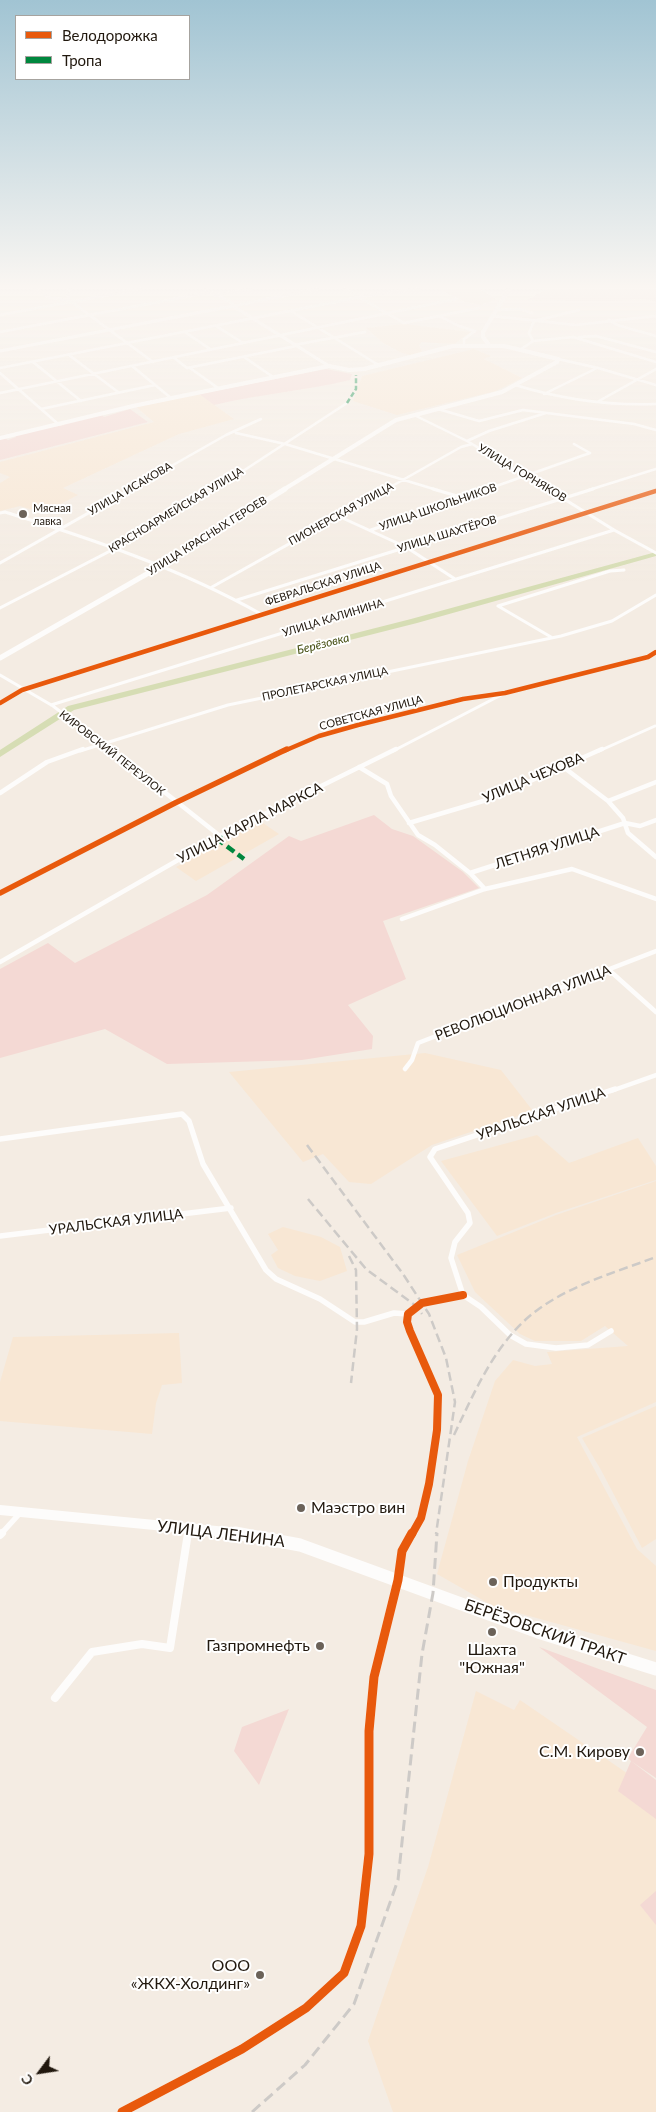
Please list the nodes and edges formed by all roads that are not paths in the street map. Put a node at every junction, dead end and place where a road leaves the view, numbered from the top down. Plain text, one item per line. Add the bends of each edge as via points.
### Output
1 (25, 388) edge
2 (65, 388) edge
3 (112, 388) edge
4 (141, 388) edge
5 (158, 388) edge
6 (218, 388) edge
7 (510, 388) edge
8 (523, 388) edge
9 (557, 388) edge
10 (622, 388) edge
11 (18, 389) junction
12 (0, 392) edge
13 (118, 392) junction
14 (544, 394) junction
15 (172, 398) junction
16 (81, 401) junction
17 (599, 401) junction
18 (347, 403) dead end
19 (656, 404) edge
20 (41, 409) junction
21 (438, 409) junction
22 (546, 414) junction
23 (414, 415) junction
24 (261, 419) dead end
25 (57, 423) junction
26 (656, 430) edge
27 (236, 433) junction
28 (0, 438) edge
29 (467, 441) junction
30 (285, 444) junction
31 (472, 444) junction
32 (574, 444) dead end
33 (333, 458) junction
34 (656, 469) edge
35 (527, 476) junction
36 (404, 479) junction
37 (656, 491) edge
38 (464, 498) junction
39 (564, 498) junction
40 (0, 513) edge
41 (586, 513) junction
42 (338, 516) junction
43 (61, 529) junction
44 (371, 530) junction
45 (614, 530) junction
46 (406, 547) junction
47 (114, 549) junction
48 (655, 552) edge
49 (428, 561) junction
50 (0, 563) edge
51 (159, 567) junction
52 (624, 570) dead end
53 (455, 579) junction
54 (212, 587) junction
55 (656, 595) edge
56 (237, 600) junction
57 (0, 608) edge
58 (260, 614) junction
59 (551, 638) junction
60 (656, 652) edge
61 (0, 658) edge
62 (0, 675) edge
63 (22, 690) junction
64 (505, 693) junction
65 (0, 703) edge
66 (51, 705) junction
67 (655, 726) edge
68 (101, 743) junction
69 (562, 766) junction
70 (359, 767) junction
71 (656, 782) edge
72 (0, 792) edge
73 (608, 801) junction
74 (175, 803) junction
75 (656, 820) edge
76 (409, 823) junction
77 (624, 823) junction
78 (220, 836) junction
79 (656, 858) edge
80 (470, 873) junction
81 (485, 889) junction
82 (0, 893) edge
83 (656, 898) edge
84 (402, 919) dead end
85 (656, 951) edge
86 (0, 962) edge
87 (609, 970) junction
88 (656, 1012) edge
89 (405, 1069) dead end
90 (656, 1075) edge
91 (0, 1139) edge
92 (231, 1208) junction
93 (0, 1236) edge
94 (463, 1296) junction
95 (408, 1314) junction
96 (611, 1331) dead end
97 (0, 1510) edge
98 (21, 1512) junction
99 (189, 1529) junction
100 (0, 1535) edge
101 (398, 1580) junction
102 (433, 1593) joint
103 (656, 1670) edge
104 (55, 1698) dead end
105 (122, 2112) edge

1 - 11 street
2 - 16 street
3 - 13 street
4 - 13 street
5 - 15 street
6 - 15 main road
7 - 21 main road, УЛИЦА КРАСНЫХ ГЕРОЕВ
8 - 14 street
9 - 14 street
10 - 17 street
11 - 12 street
11 - 20 street
13 - 16 street
14 - 17 street
15 - 25 main road
16 - 20 street
17 - 19 street via 617,405
18 - 30 street, КРАСНОАРМЕЙСКАЯ УЛИЦА
20 - 25 street
21 - 22 street via 479,421 518,411
21 - 23 main road, УЛИЦА КРАСНЫХ ГЕРОЕВ
22 - 26 street via 634,424
22 - 29 street
23 - 29 street, УЛИЦА ГОРНЯКОВ
23 - 33 main road, УЛИЦА КРАСНЫХ ГЕРОЕВ via 396,420
24 - 27 street, УЛИЦА ИСАКОВА
25 - 28 main road
27 - 30 street
27 - 43 street, УЛИЦА ИСАКОВА via 226,435
29 - 31 street, УЛИЦА ГОРНЯКОВ
30 - 33 street
30 - 47 street, КРАСНОАРМЕЙСКАЯ УЛИЦА
31 - 35 street, УЛИЦА ГОРНЯКОВ
31 - 36 street, ПИОНЕРСКАЯ УЛИЦА
32 - 35 street, УЛИЦА ШКОЛЬНИКОВ via 590,453
33 - 36 street
33 - 51 main road, УЛИЦА КРАСНЫХ ГЕРОЕВ
34 - 39 street, УЛИЦА ШАХТЁРОВ
35 - 38 street, УЛИЦА ШКОЛЬНИКОВ
35 - 39 street, УЛИЦА ГОРНЯКОВ
36 - 38 street
36 - 42 street, ПИОНЕРСКАЯ УЛИЦА
37 - 41 street, ФЕВРАЛЬСКАЯ УЛИЦА
38 - 44 street, УЛИЦА ШКОЛЬНИКОВ
39 - 41 street, УЛИЦА ГОРНЯКОВ
39 - 46 street, УЛИЦА ШАХТЁРОВ
40 - 43 street
41 - 45 street, УЛИЦА ГОРНЯКОВ
41 - 49 street, ФЕВРАЛЬСКАЯ УЛИЦА
42 - 44 street
42 - 54 street, ПИОНЕРСКАЯ УЛИЦА
43 - 47 street
43 - 50 street, УЛИЦА ИСАКОВА
44 - 46 street
45 - 48 street, УЛИЦА ГОРНЯКОВ
45 - 53 street, УЛИЦА КАЛИНИНА
46 - 49 street
46 - 56 street, УЛИЦА ШАХТЁРОВ
47 - 51 street
47 - 57 street, КРАСНОАРМЕЙСКАЯ УЛИЦА
49 - 53 street
49 - 58 street, ФЕВРАЛЬСКАЯ УЛИЦА
51 - 54 street
51 - 61 main road, УЛИЦА КРАСНЫХ ГЕРОЕВ
52 - 59 street via 610,571 498,606
53 - 66 street, УЛИЦА КАЛИНИНА
54 - 56 street
55 - 59 street, ПРОЛЕТАРСКАЯ УЛИЦА via 612,621
56 - 58 street
58 - 63 street, ФЕВРАЛЬСКАЯ УЛИЦА
59 - 68 street, ПРОЛЕТАРСКАЯ УЛИЦА via 228,705
60 - 64 street, СОВЕТСКАЯ УЛИЦА via 648,657
62 - 63 street, КИРОВСКИЙ ПЕРЕУЛОК
63 - 65 street, ФЕВРАЛЬСКАЯ УЛИЦА
63 - 66 street, КИРОВСКИЙ ПЕРЕУЛОК
64 - 70 street, УЛИЦА КАРЛА МАРКСА
64 - 74 street, СОВЕТСКАЯ УЛИЦА via 463,699 319,736
66 - 68 street, КИРОВСКИЙ ПЕРЕУЛОК
67 - 69 street, УЛИЦА ЧЕХОВА
68 - 72 street, ПРОЛЕТАРСКАЯ УЛИЦА via 47,762
68 - 74 street, КИРОВСКИЙ ПЕРЕУЛОК
69 - 73 street
69 - 76 street, УЛИЦА ЧЕХОВА via 490,798
70 - 76 street via 387,784
70 - 78 street, УЛИЦА КАРЛА МАРКСА
71 - 73 street
73 - 77 street
74 - 78 street, КИРОВСКИЙ ПЕРЕУЛОК
74 - 82 street, СОВЕТСКАЯ УЛИЦА
75 - 77 street, ЛЕТНЯЯ УЛИЦА via 640,826
76 - 80 street via 418,835
77 - 79 street via 628,832
77 - 80 street, ЛЕТНЯЯ УЛИЦА
78 - 86 street, УЛИЦА КАРЛА МАРКСА
80 - 81 street
81 - 83 street via 572,869 586,871 621,888
81 - 84 street
85 - 87 street, РЕВОЛЮЦИОННАЯ УЛИЦА
87 - 88 street
87 - 89 street, РЕВОЛЮЦИОННАЯ УЛИЦА via 418,1043
90 - 94 street, УРАЛЬСКАЯ УЛИЦА via 435,1149 430,1157 434,1168 469,1212 470,1223 455,1242 451,1258
91 - 92 street via 182,1114 189,1121 203,1164
92 - 93 street, УРАЛЬСКАЯ УЛИЦА
92 - 95 street via 266,1270 276,1279 320,1299 355,1322 394,1313
94 - 95 street via 422,1303
94 - 96 street via 510,1335 526,1344 556,1348 588,1345
95 - 101 street via 410,1331 438,1395 437,1430 421,1518 402,1551
97 - 98 main road, УЛИЦА ЛЕНИНА
98 - 99 main road, УЛИЦА ЛЕНИНА
98 - 100 street
99 - 101 main road, УЛИЦА ЛЕНИНА via 246,1534 300,1545
99 - 104 street via 170,1648 142,1644 92,1652
101 - 102 main road, УЛИЦА ЛЕНИНА
101 - 105 street via 374,1677 369,1854 361,1926 344,1974 306,2008 242,2049
102 - 103 main road, БЕРЁЗОВСКИЙ ТРАКТ via 538,1632

